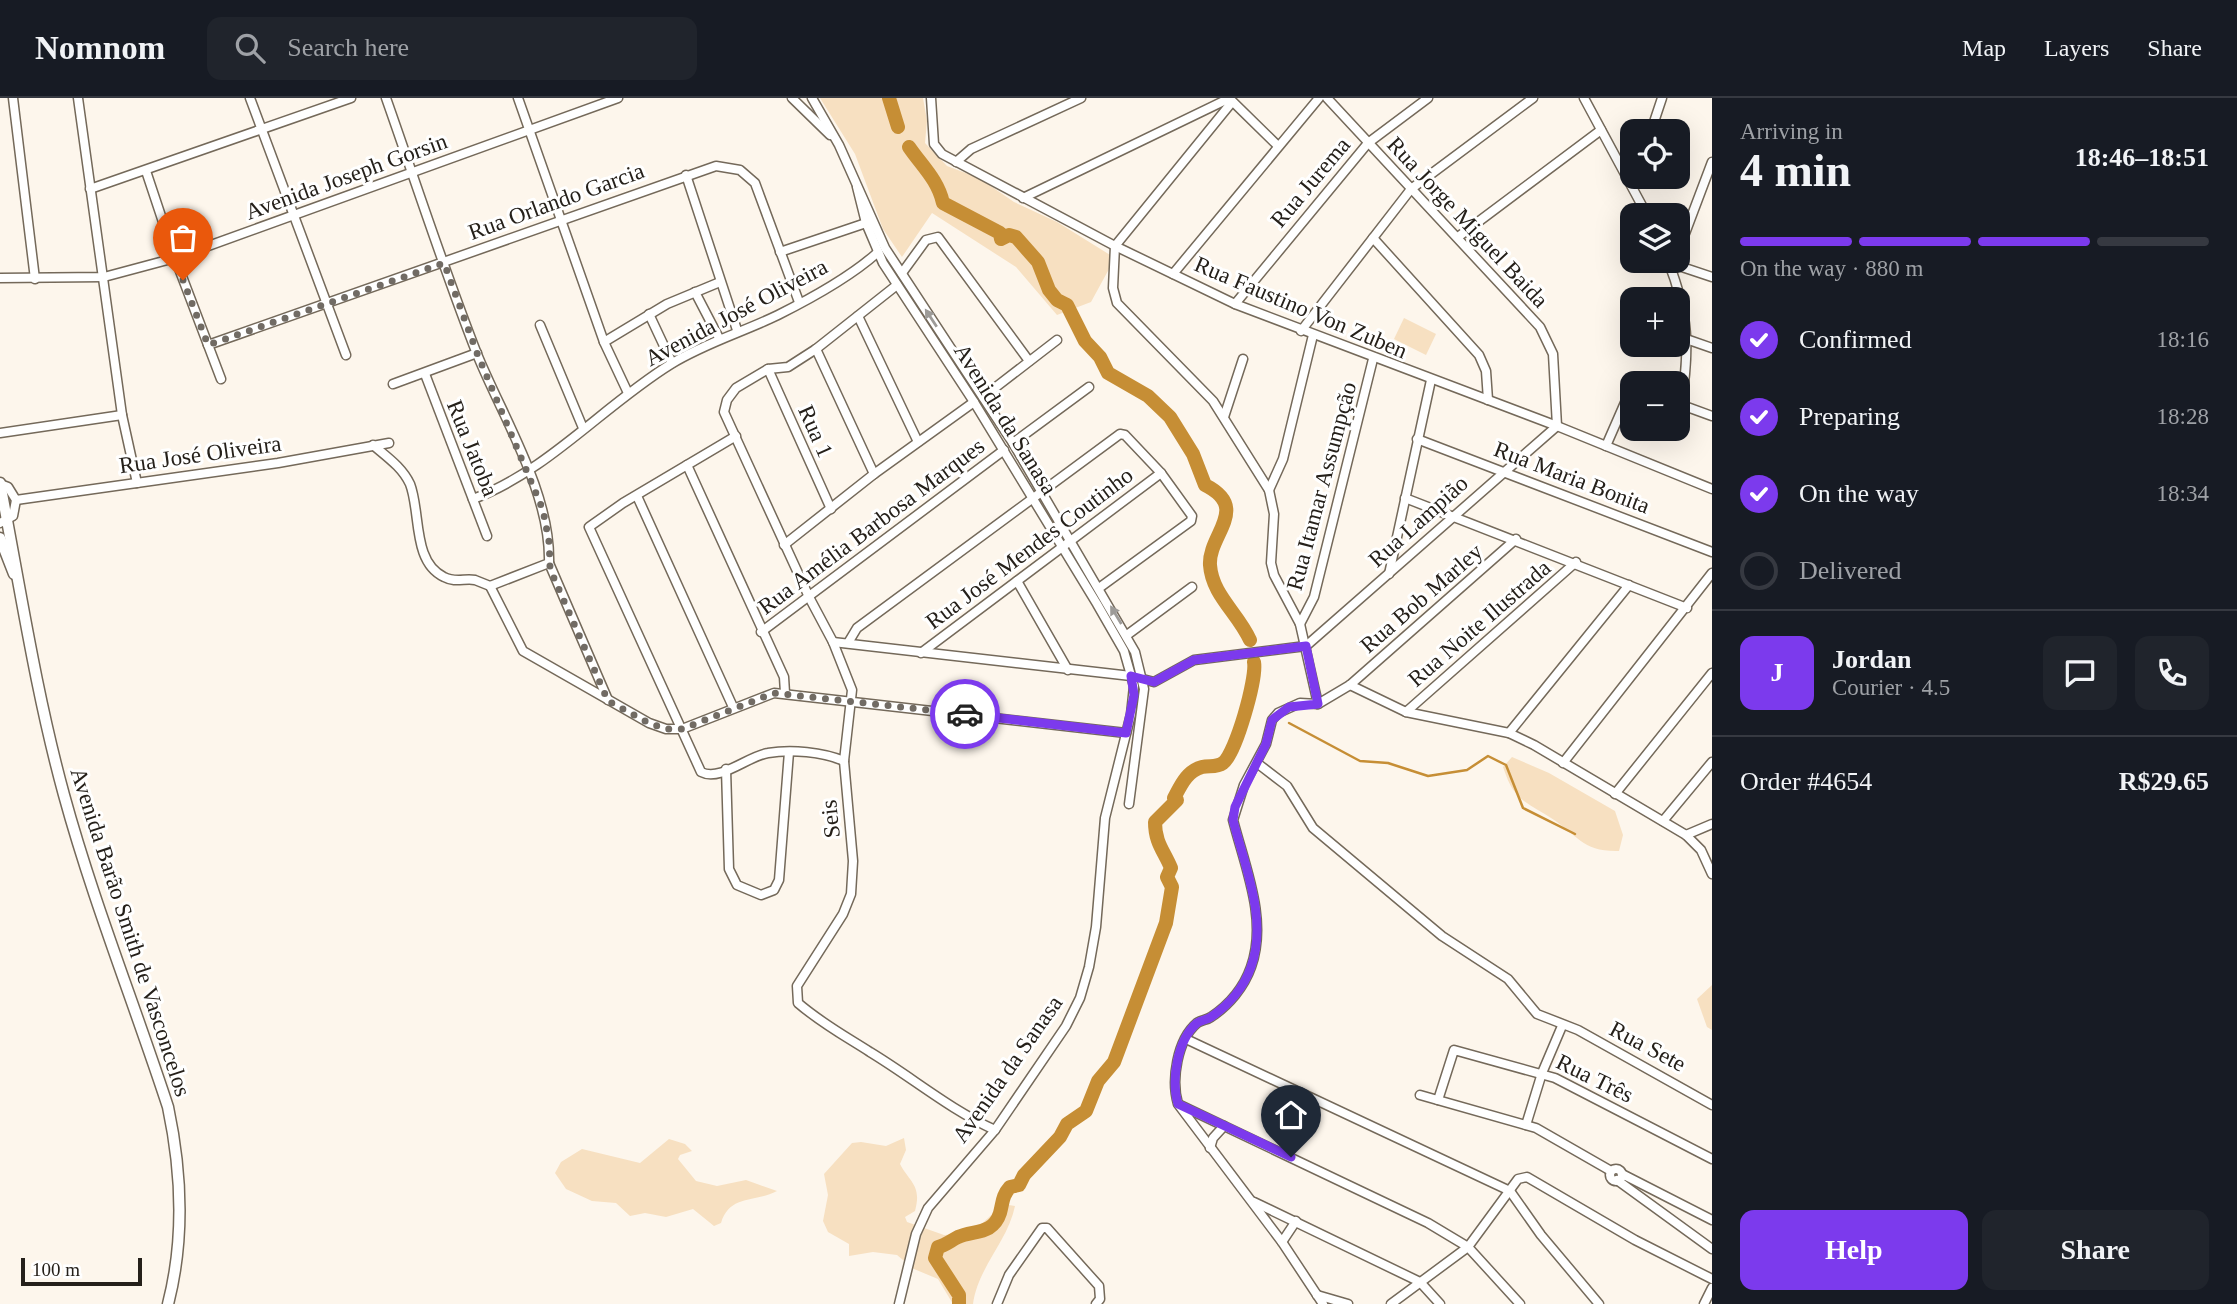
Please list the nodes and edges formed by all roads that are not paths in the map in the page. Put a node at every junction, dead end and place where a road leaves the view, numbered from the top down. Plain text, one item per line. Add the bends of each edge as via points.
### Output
1 (13, 98) edge
2 (78, 98) edge
3 (250, 98) edge
4 (351, 98) edge
5 (386, 98) edge
6 (518, 98) edge
7 (618, 98) edge
8 (792, 98) edge
9 (811, 98) edge
10 (930, 98) edge
11 (1081, 98) edge
12 (1319, 98) edge
13 (1327, 98) edge
14 (1428, 98) edge
15 (1532, 98) edge
16 (1584, 98) edge
17 (1230, 99) edge
18 (1661, 99) edge
19 (800, 104) junction
20 (1655, 119) edge
21 (530, 130) junction
22 (1601, 130) junction
23 (261, 131) junction
24 (1368, 143) junction
25 (839, 145) junction
26 (1277, 145) junction
27 (1620, 159) edge
28 (956, 162) junction
29 (1712, 162) edge
30 (146, 171) junction
31 (412, 173) junction
32 (686, 175) junction
33 (858, 187) junction
34 (90, 189) junction
35 (1412, 189) junction
36 (1023, 198) junction
37 (293, 217) junction
38 (561, 218) junction
39 (1690, 220) edge
40 (866, 223) junction
41 (1458, 237) junction
42 (1373, 238) junction
43 (1115, 246) junction
44 (780, 252) junction
45 (877, 253) junction
46 (175, 258) junction
47 (444, 263) junction
48 (1690, 269) edge
49 (902, 273) junction
50 (1173, 274) junction
51 (104, 277) junction
52 (1712, 277) edge
53 (0, 278) edge
54 (34, 279) junction
55 (720, 282) junction
56 (897, 285) junction
57 (695, 292) junction
58 (799, 302) junction
59 (325, 304) junction
60 (1234, 304) junction
61 (649, 314) junction
62 (858, 316) junction
63 (540, 325) dead end
64 (737, 330) junction
65 (1301, 331) junction
66 (1313, 335) junction
67 (719, 338) junction
68 (1057, 340) dead end
69 (1690, 340) edge
70 (604, 342) junction
71 (208, 345) junction
72 (1712, 348) edge
73 (816, 349) junction
74 (477, 353) junction
75 (346, 355) dead end
76 (1242, 359) dead end
77 (1373, 359) junction
78 (1029, 361) junction
79 (672, 363) junction
80 (768, 369) junction
81 (425, 374) junction
82 (221, 380) dead end
83 (1431, 380) junction
84 (393, 384) dead end
85 (1089, 387) dead end
86 (628, 393) junction
87 (983, 397) junction
88 (1488, 400) junction
89 (974, 402) junction
90 (1690, 408) edge
91 (1620, 414) edge
92 (122, 415) junction
93 (1712, 416) edge
94 (1224, 417) junction
95 (1557, 426) junction
96 (583, 428) junction
97 (0, 433) edge
98 (736, 436) junction
99 (1417, 439) junction
100 (918, 442) junction
101 (389, 443) dead end
102 (1013, 443) junction
103 (373, 445) junction
104 (1606, 446) junction
105 (1004, 450) junction
106 (687, 465) junction
107 (528, 471) junction
108 (1504, 471) junction
109 (1161, 473) junction
110 (874, 474) junction
111 (137, 483) junction
112 (0, 484) edge
113 (1712, 489) edge
114 (1040, 490) junction
115 (1269, 491) junction
116 (637, 496) junction
117 (1033, 497) junction
118 (1405, 498) junction
119 (473, 499) junction
120 (16, 500) junction
121 (831, 509) junction
122 (1455, 516) junction
123 (3, 522) edge
124 (487, 536) dead end
125 (0, 538) edge
126 (1070, 539) junction
127 (1516, 539) junction
128 (784, 545) junction
129 (1061, 546) junction
130 (1712, 552) edge
131 (1576, 562) junction
132 (549, 563) junction
133 (1389, 573) junction
134 (1712, 573) edge
135 (15, 575) junction
136 (1017, 581) junction
137 (1629, 585) junction
138 (490, 586) junction
139 (1192, 587) dead end
140 (1099, 588) junction
141 (809, 597) junction
142 (1687, 608) junction
143 (1300, 624) junction
144 (761, 632) junction
145 (1127, 635) junction
146 (834, 642) junction
147 (848, 643) junction
148 (1306, 646) junction
149 (921, 653) junction
150 (1068, 670) junction
151 (1712, 673) edge
152 (1131, 676) junction
153 (1142, 678) junction
154 (1350, 685) junction
155 (785, 693) junction
156 (608, 701) junction
157 (852, 701) junction
158 (1318, 704) junction
159 (733, 707) junction
160 (1406, 712) junction
161 (682, 729) junction
162 (1126, 733) junction
163 (1509, 733) junction
164 (789, 752) junction
165 (844, 761) junction
166 (1712, 762) edge
167 (1257, 763) junction
168 (1563, 763) junction
169 (726, 769) junction
170 (1615, 794) junction
171 (1129, 804) dead end
172 (1663, 821) junction
173 (1712, 824) edge
174 (1686, 835) junction
175 (1712, 874) edge
176 (1562, 1026) junction
177 (1186, 1039) junction
178 (1542, 1073) junction
179 (1420, 1095) dead end
180 (1438, 1100) junction
181 (1178, 1104) junction
182 (1712, 1105) edge
183 (1526, 1125) junction
184 (1224, 1126) junction
185 (995, 1130) junction
186 (1210, 1148) junction
187 (1710, 1155) edge
188 (1619, 1177) junction
189 (1510, 1191) junction
190 (1251, 1201) junction
191 (1712, 1220) edge
192 (1296, 1221) junction
193 (1282, 1242) junction
194 (1468, 1247) junction
195 (1712, 1249) edge
196 (1712, 1279) edge
197 (1420, 1282) junction
198 (1712, 1288) edge
199 (1317, 1295) junction
200 (168, 1304) edge
201 (899, 1304) edge
202 (997, 1304) edge
203 (1097, 1304) edge
204 (1323, 1304) edge
205 (1348, 1304) edge
206 (1391, 1304) edge
207 (1440, 1304) edge
208 (1520, 1304) edge
209 (1599, 1304) edge
210 (1704, 1304) edge

1 - 54 street
2 - 34 street
3 - 23 street
4 - 23 street
5 - 31 street
6 - 21 street
7 - 21 street, Avenida Joseph Gorsin
8 - 19 street
9 - 19 street
9 - 25 street
10 - 28 street, Rua Faustino Von Zuben via 934,144
11 - 28 street via 971,149
12 - 26 street
13 - 24 street, Rua Jorge Miguel Baida
14 - 24 street, Rua Jurema
15 - 35 street
16 - 22 street
17 - 26 street
17 - 36 street
17 - 43 street
18 - 20 street
19 - 25 street
21 - 31 street, Avenida Joseph Gorsin
21 - 38 street
22 - 27 street
22 - 41 street
23 - 30 street
23 - 37 street
24 - 35 street, Rua Jorge Miguel Baida
24 - 60 street, Rua Jurema
25 - 33 street
26 - 50 street
28 - 36 street, Rua Faustino Von Zuben
29 - 39 street
30 - 34 street
30 - 46 street
31 - 37 street, Avenida Joseph Gorsin
31 - 47 street
32 - 38 street, Rua Orlando Garcia
32 - 44 street, Rua Orlando Garcia via 729,166 748,176 755,183
32 - 55 street
33 - 40 street, Avenida da Sanasa
33 - 49 street, Avenida da Sanasa via 885,248
34 - 51 street
35 - 41 street, Rua Jorge Miguel Baida
35 - 42 street
36 - 43 street, Rua Faustino Von Zuben
37 - 46 street, Avenida Joseph Gorsin
37 - 59 street
38 - 47 street, Rua Orlando Garcia
38 - 70 street
40 - 44 street
40 - 45 street, Avenida da Sanasa
41 - 95 street, Rua Jorge Miguel Baida via 1540,327 1553,354
42 - 65 street
42 - 88 street via 1479,355 1486,371
43 - 50 street, Rua Faustino Von Zuben
43 - 94 street via 1117,303 1197,381
44 - 58 street, Rua Orlando Garcia
45 - 56 street, Avenida da Sanasa
45 - 58 street, Avenida José Oliveira via 860,268
46 - 51 street, Avenida Joseph Gorsin
46 - 71 street
47 - 59 street, Rua Orlando Garcia
47 - 74 street
48 - 52 street
49 - 78 street via 926,240 938,237
87 -> 49 street, Avenida da Sanasa
50 - 60 street, Rua Faustino Von Zuben
51 - 54 street, Avenida Joseph Gorsin
51 - 92 street
53 - 54 street, Avenida Joseph Gorsin
55 - 57 street
55 - 64 street
56 - 62 street, Seis
56 - 89 street, Avenida da Sanasa
57 - 61 street
57 - 67 street
58 - 64 street, Avenida José Oliveira
59 - 71 street, Rua Orlando Garcia
59 - 75 street
60 - 65 street, Rua Faustino Von Zuben
61 - 70 street
61 - 79 street
62 - 73 street, Seis
62 - 100 street
63 - 96 street
64 - 67 street, Avenida José Oliveira
65 - 66 street, Rua Faustino Von Zuben
66 - 77 street, Rua Faustino Von Zuben
66 - 115 street via 1283,459
67 - 79 street, Avenida José Oliveira
68 - 78 street
69 - 72 street
70 - 86 street
71 - 82 street
73 - 80 street, Seis via 789,367
73 - 110 street
74 - 81 street
74 - 107 street
76 - 94 street
77 - 83 street, Rua Faustino Von Zuben
77 - 143 street, Rua Itamar Assumpção via 1314,597
78 - 87 street
79 - 86 street, Avenida José Oliveira
80 - 98 street, Seis via 736,388 727,400 724,412
80 - 121 street, Rua 1
81 - 84 street
81 - 119 street, Rua Jatoba
83 - 88 street, Rua Faustino Von Zuben
83 - 99 street
85 - 102 street, Rua Amélia Barbosa Marques
86 - 96 street, Avenida José Oliveira
87 - 102 street, Avenida da Sanasa
88 - 95 street, Rua Faustino Von Zuben
89 - 100 street
89 - 105 street, Avenida da Sanasa
90 - 93 street
91 - 104 street
92 - 97 street
92 - 111 street
94 - 115 street
95 - 104 street, Rua Faustino Von Zuben
95 - 108 street, Rua Lampião
96 - 107 street, Avenida José Oliveira
98 - 106 street
98 - 128 street, Seis
99 - 108 street, Rua Maria Bonita
99 - 118 street
100 - 110 street
101 - 103 street, Rua José Oliveira
102 - 114 street, Avenida da Sanasa
103 - 111 street, Rua José Oliveira
103 - 138 street via 409,482 432,569 444,578
104 - 113 street, Rua Faustino Von Zuben
105 - 117 street, Avenida da Sanasa
105 - 141 street, Rua Amélia Barbosa Marques
106 - 116 street
106 - 144 street
107 - 119 street, Avenida José Oliveira
107 - 132 street via 546,524
108 - 122 street, Rua Lampião
108 - 130 street, Rua Maria Bonita
109 - 114 street via 1130,436 1120,434
109 - 126 street, Rua José Mendes Coutinho
109 - 140 street via 1192,512 1191,521
110 - 121 street
111 - 120 street, Rua José Oliveira
112 - 120 street
112 - 123 main road
114 - 117 street
114 - 126 street, Avenida da Sanasa
115 - 143 street via 1274,513 1271,563
116 - 159 street
116 - 161 street via 589,527
117 - 129 street, Avenida da Sanasa
117 - 147 street via 858,628
118 - 122 street
118 - 133 street
119 - 124 street, Rua Jatoba
120 - 123 street via 16,508
121 - 128 street
122 - 127 street
122 - 133 street, Rua Lampião
123 - 135 main road
125 - 135 main road
126 - 129 street, Rua José Mendes Coutinho
126 - 140 street, Avenida da Sanasa
127 - 131 street
127 - 154 street, Rua Bob Marley
128 - 141 street, Seis
129 - 136 street, Rua José Mendes Coutinho
129 - 152 street, Avenida da Sanasa via 1124,651
131 - 137 street
131 - 160 street, Rua Noite Ilustrada
132 - 138 street
132 - 156 street
133 - 148 street, Rua Lampião
134 - 142 street
135 - 200 main road, Avenida Barão Smith de Vasconcelos via 73,829 168,1107 181,1207
136 - 149 street, Rua José Mendes Coutinho
136 - 150 street
137 - 142 street
137 - 163 street
138 - 156 street via 523,651
139 - 145 street
145 -> 140 street, Avenida da Sanasa
141 - 144 street, Rua Amélia Barbosa Marques
141 - 146 street, Seis
142 - 168 street
143 - 148 street, Rua Itamar Assumpção
144 - 155 street via 784,677
145 - 153 street, Avenida da Sanasa
146 - 147 street
146 - 157 street, Seis via 850,679
147 - 149 street
148 - 153 street via 1194,660 1154,682
148 - 158 street, Rua Itamar Assumpção
149 - 150 street
150 - 152 street
151 - 170 street
152 - 153 street
152 - 162 street, Avenida da Sanasa via 1134,695
153 - 171 street, Avenida da Sanasa
154 - 158 street, Rua Bob Marley
154 - 160 street
155 - 157 street
155 - 159 street via 762,695
156 - 161 street via 649,723
157 - 162 street
157 - 165 street, Seis
158 - 167 street via 1300,703 1278,713
159 - 161 street
160 - 163 street
161 - 169 street via 701,772 710,775
162 - 185 street, Avenida da Sanasa via 1107,809 1096,927 1080,998
163 - 168 street
164 - 165 street
164 - 169 street via 766,753
164 - 169 street via 779,880 774,890 761,895 737,885 729,869
165 - 185 street, Seis via 851,894 797,986 798,1003 821,1024 959,1114
166 - 172 street
167 - 176 street, Rua Sete via 1287,786 1313,828 1442,936 1508,979 1537,1014
167 - 177 street via 1233,820 1257,917 1252,966 1244,984 1208,1019 1198,1022
168 - 170 street
170 - 172 street
172 - 174 street
173 - 174 street
174 - 175 street via 1701,850
176 - 178 street
176 - 182 street, Rua Sete via 1578,1030
177 - 181 street via 1174,1079
177 - 189 street
178 - 180 street, Rua Três via 1454,1050
178 - 183 street
178 - 187 street, Rua Três
179 - 180 street
180 - 183 street
181 - 184 street
181 - 186 street
183 - 188 street via 1611,1171 1610,1177
184 - 186 street
184 - 194 street
185 - 201 street, Avenida da Sanasa via 928,1208 916,1234
186 - 190 street
188 - 191 street
188 - 195 street
189 - 194 street
189 - 196 street via 1518,1179 1534,1179 1635,1240
189 - 209 street
190 - 192 street
190 - 193 street
192 - 193 street
192 - 197 street
193 - 199 street
194 - 197 street
194 - 208 street
197 - 206 street
197 - 207 street
198 - 210 street
199 - 204 street
199 - 205 street
202 - 203 street via 1038,1229 1047,1228 1098,1286

